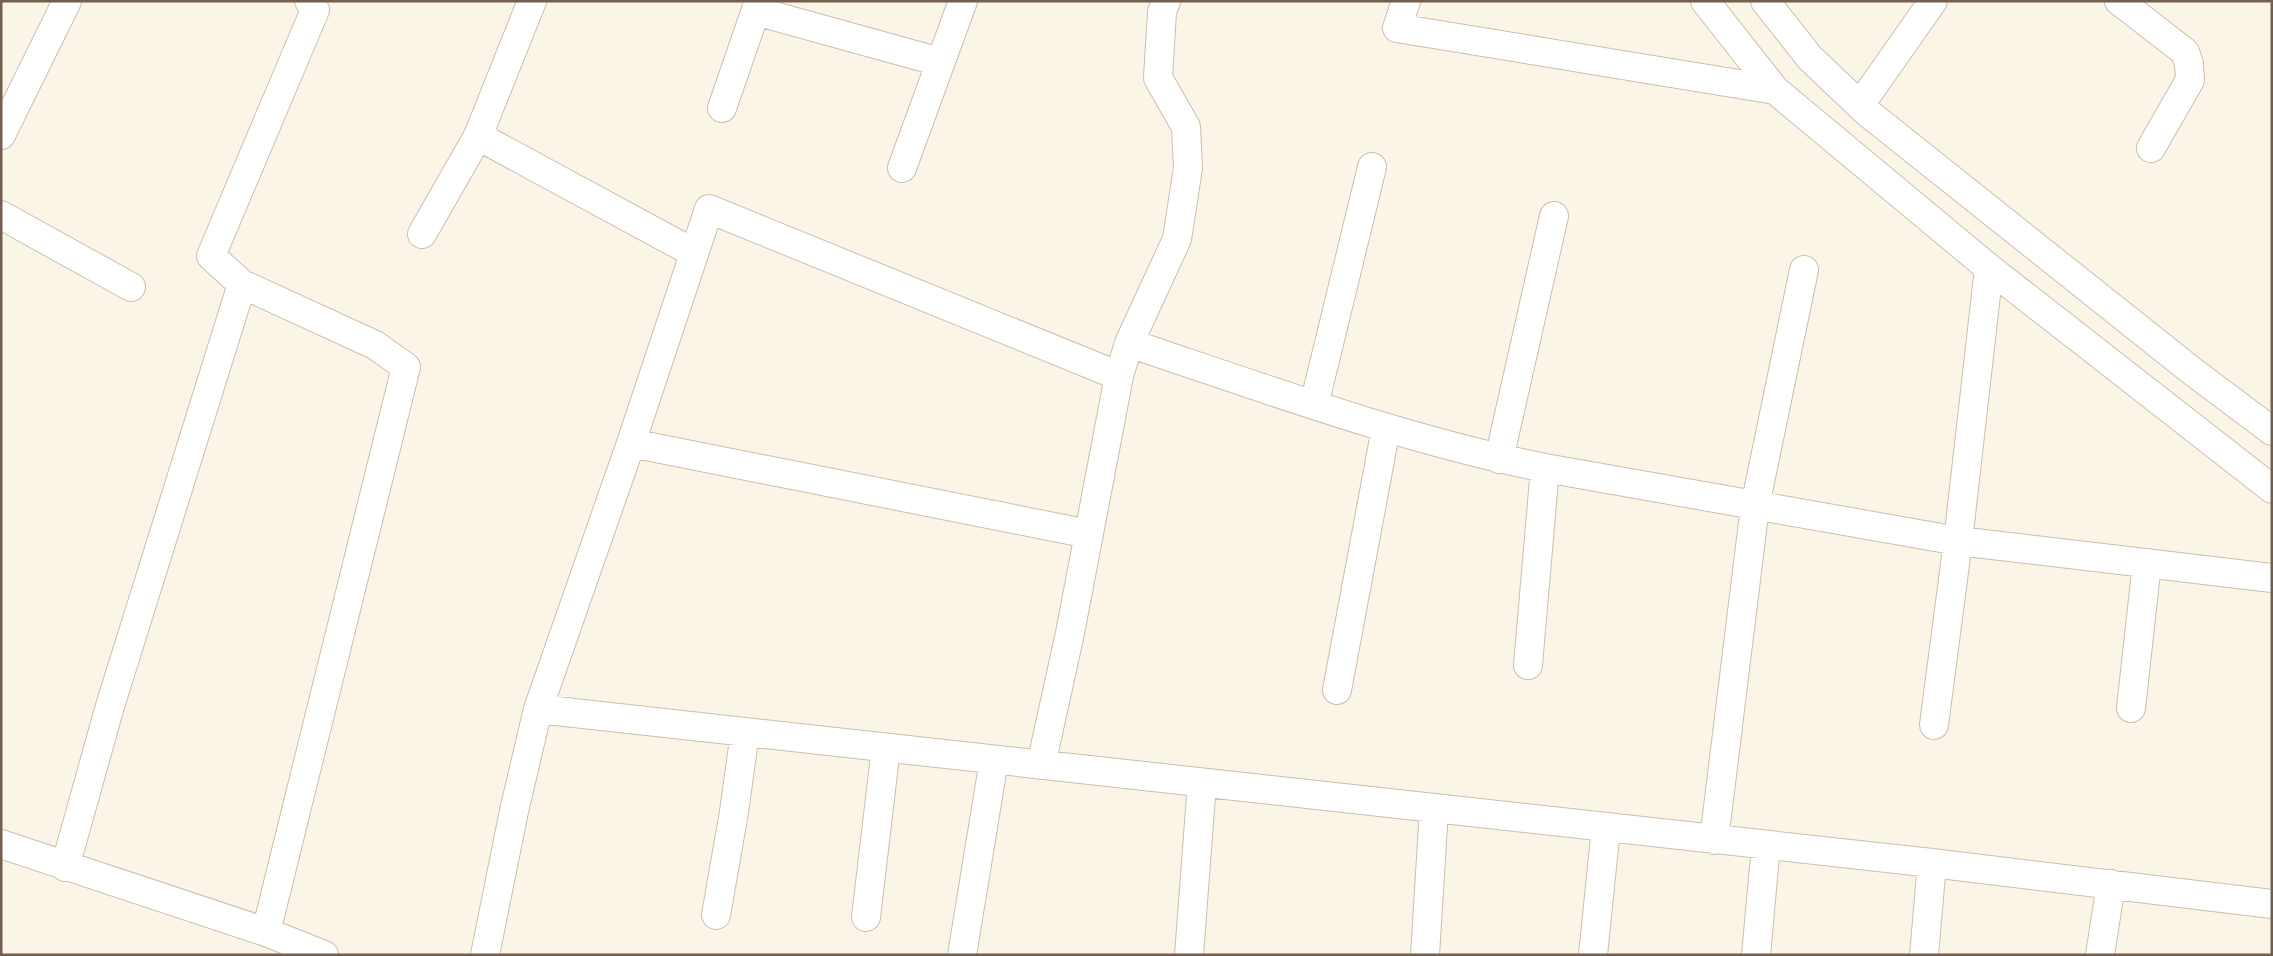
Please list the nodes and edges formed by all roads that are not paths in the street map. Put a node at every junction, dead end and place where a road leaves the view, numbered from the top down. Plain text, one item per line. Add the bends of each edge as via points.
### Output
1 (67, 1) edge
2 (309, 1) edge
3 (532, 1) edge
4 (962, 1) edge
5 (1166, 1) edge
6 (1406, 1) edge
7 (1705, 1) edge
8 (1765, 1) edge
9 (1933, 1) edge
10 (2119, 1) edge
11 (757, 6) edge
12 (940, 62) junction
13 (1775, 90) junction
14 (1860, 105) junction
15 (722, 108) dead end
16 (1, 135) edge
17 (478, 136) junction
18 (2151, 148) dead end
19 (1372, 167) dead end
20 (902, 168) dead end
21 (1, 215) edge
22 (1554, 216) dead end
23 (422, 234) dead end
24 (694, 253) junction
25 (1989, 268) junction
26 (1804, 270) dead end
27 (242, 284) junction
28 (131, 288) dead end
29 (1129, 343) junction
30 (1119, 376) junction
31 (1314, 405) junction
32 (1386, 428) junction
33 (2272, 431) edge
34 (631, 443) junction
35 (1499, 459) junction
36 (1545, 468) junction
37 (2272, 489) edge
38 (1755, 506) junction
39 (1089, 534) junction
40 (1958, 541) junction
41 (2148, 563) junction
42 (2272, 578) edge
43 (1528, 665) dead end
44 (1338, 690) dead end
45 (2131, 708) dead end
46 (538, 709) junction
47 (1934, 725) dead end
48 (745, 732) junction
49 (886, 748) junction
50 (994, 760) junction
51 (1041, 765) junction
52 (1202, 783) junction
53 (1434, 808) junction
54 (1606, 828) junction
55 (1714, 840) junction
56 (1, 844) edge
57 (1766, 845) junction
58 (1932, 863) junction
59 (65, 867) junction
60 (2111, 884) junction
61 (2272, 904) edge
62 (716, 915) dead end
63 (866, 917) dead end
64 (266, 932) junction
65 (324, 955) edge
66 (485, 955) edge
67 (962, 955) edge
68 (1190, 955) edge
69 (1425, 955) edge
70 (1593, 955) edge
71 (1756, 955) edge
72 (1924, 955) edge
73 (2100, 955) edge

1 - 16 street
2 - 27 street via 315,10 211,256
3 - 17 street
4 - 12 street
5 - 29 street via 1162,12 1158,78 1186,127 1188,168 1177,239
6 - 13 street via 1397,28
7 - 13 street
8 - 14 street via 1810,58
9 - 14 street
10 - 18 street via 2185,52 2189,64 2190,80
11 - 12 street
11 - 15 street
12 - 20 street
13 - 25 street
14 - 33 street via 2192,371
17 - 23 street
17 - 24 street
19 - 31 street
21 - 28 street
22 - 35 street
24 - 30 street via 709,209
24 - 34 street
25 - 37 street
25 - 40 street
26 - 38 street
27 - 59 street via 110,706
27 - 64 street via 375,345 406,366
29 - 30 street
29 - 31 street
30 - 39 street
31 - 32 street
32 - 35 street
32 - 44 street
34 - 39 street
34 - 46 street
35 - 36 street
36 - 38 street
36 - 43 street
38 - 40 street
38 - 55 street
39 - 51 street
40 - 41 street
40 - 47 street
41 - 42 street
41 - 45 street
46 - 48 street
46 - 66 street
48 - 49 street
48 - 62 street
49 - 50 street
49 - 63 street
50 - 51 street
50 - 67 street
51 - 52 street
52 - 53 street
52 - 68 street
53 - 54 street
53 - 69 street
54 - 55 street
54 - 70 street
55 - 57 street
56 - 59 street
57 - 58 street
57 - 71 street
58 - 60 street
58 - 72 street
59 - 64 street
60 - 61 street
60 - 73 street
64 - 65 street

